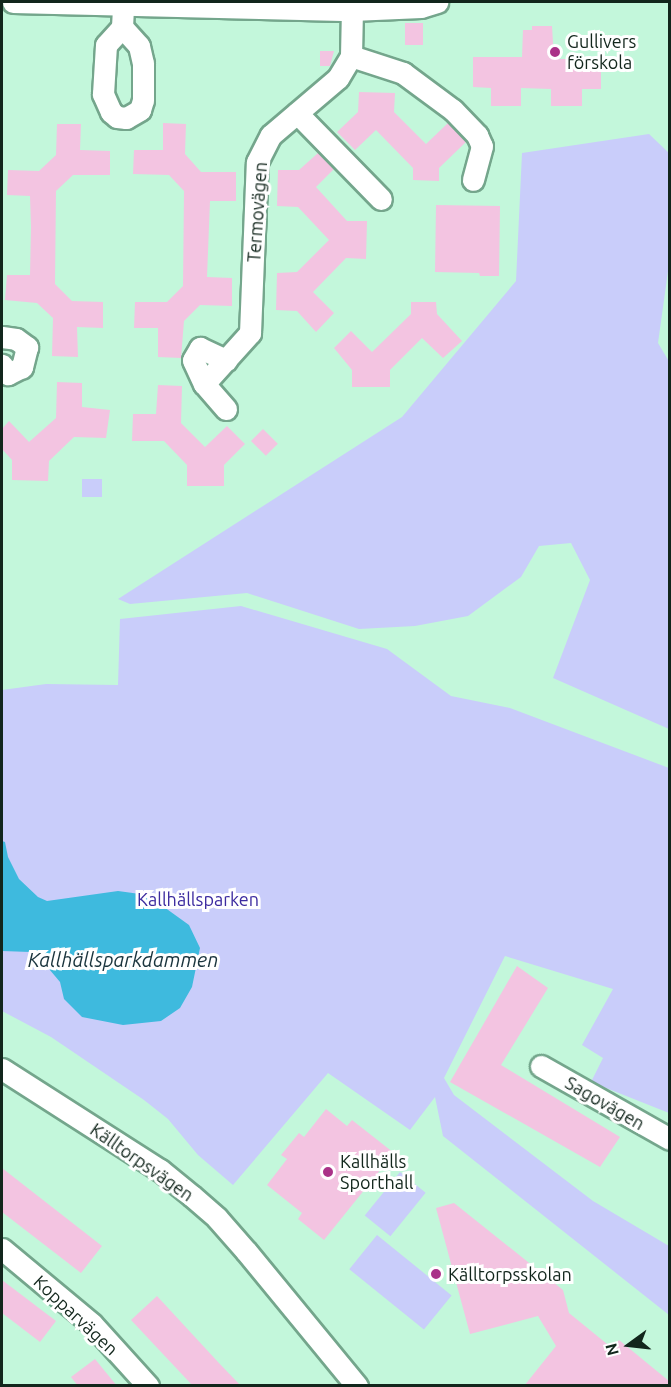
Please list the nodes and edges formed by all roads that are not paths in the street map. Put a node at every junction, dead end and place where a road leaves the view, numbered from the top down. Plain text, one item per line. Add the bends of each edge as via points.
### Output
1 (14, 2) edge
2 (437, 2) edge
3 (123, 6) junction
4 (352, 10) junction
5 (122, 27) dead end
6 (351, 56) junction
7 (297, 113) junction
8 (473, 180) dead end
9 (381, 200) dead end
10 (2, 337) edge
11 (4, 375) edge
12 (226, 409) dead end
13 (541, 1066) dead end
14 (2, 1069) edge
15 (669, 1139) edge
16 (2, 1249) edge
17 (148, 1386) edge
18 (357, 1386) edge

1 - 3 street
2 - 4 street via 421,7
3 - 4 street
3 - 5 street
4 - 6 street
6 - 7 street, Termovägen via 338,78
6 - 8 street via 403,73 477,135 482,146
7 - 9 street
7 - 12 street, Termovägen via 271,135 257,162 250,333 204,384
10 - 11 street via 16,339 27,347 22,367
13 - 15 street, Sagovägen
14 - 18 street, Källtorpsvägen via 160,1170 217,1218
16 - 17 street, Kopparvägen via 92,1324

